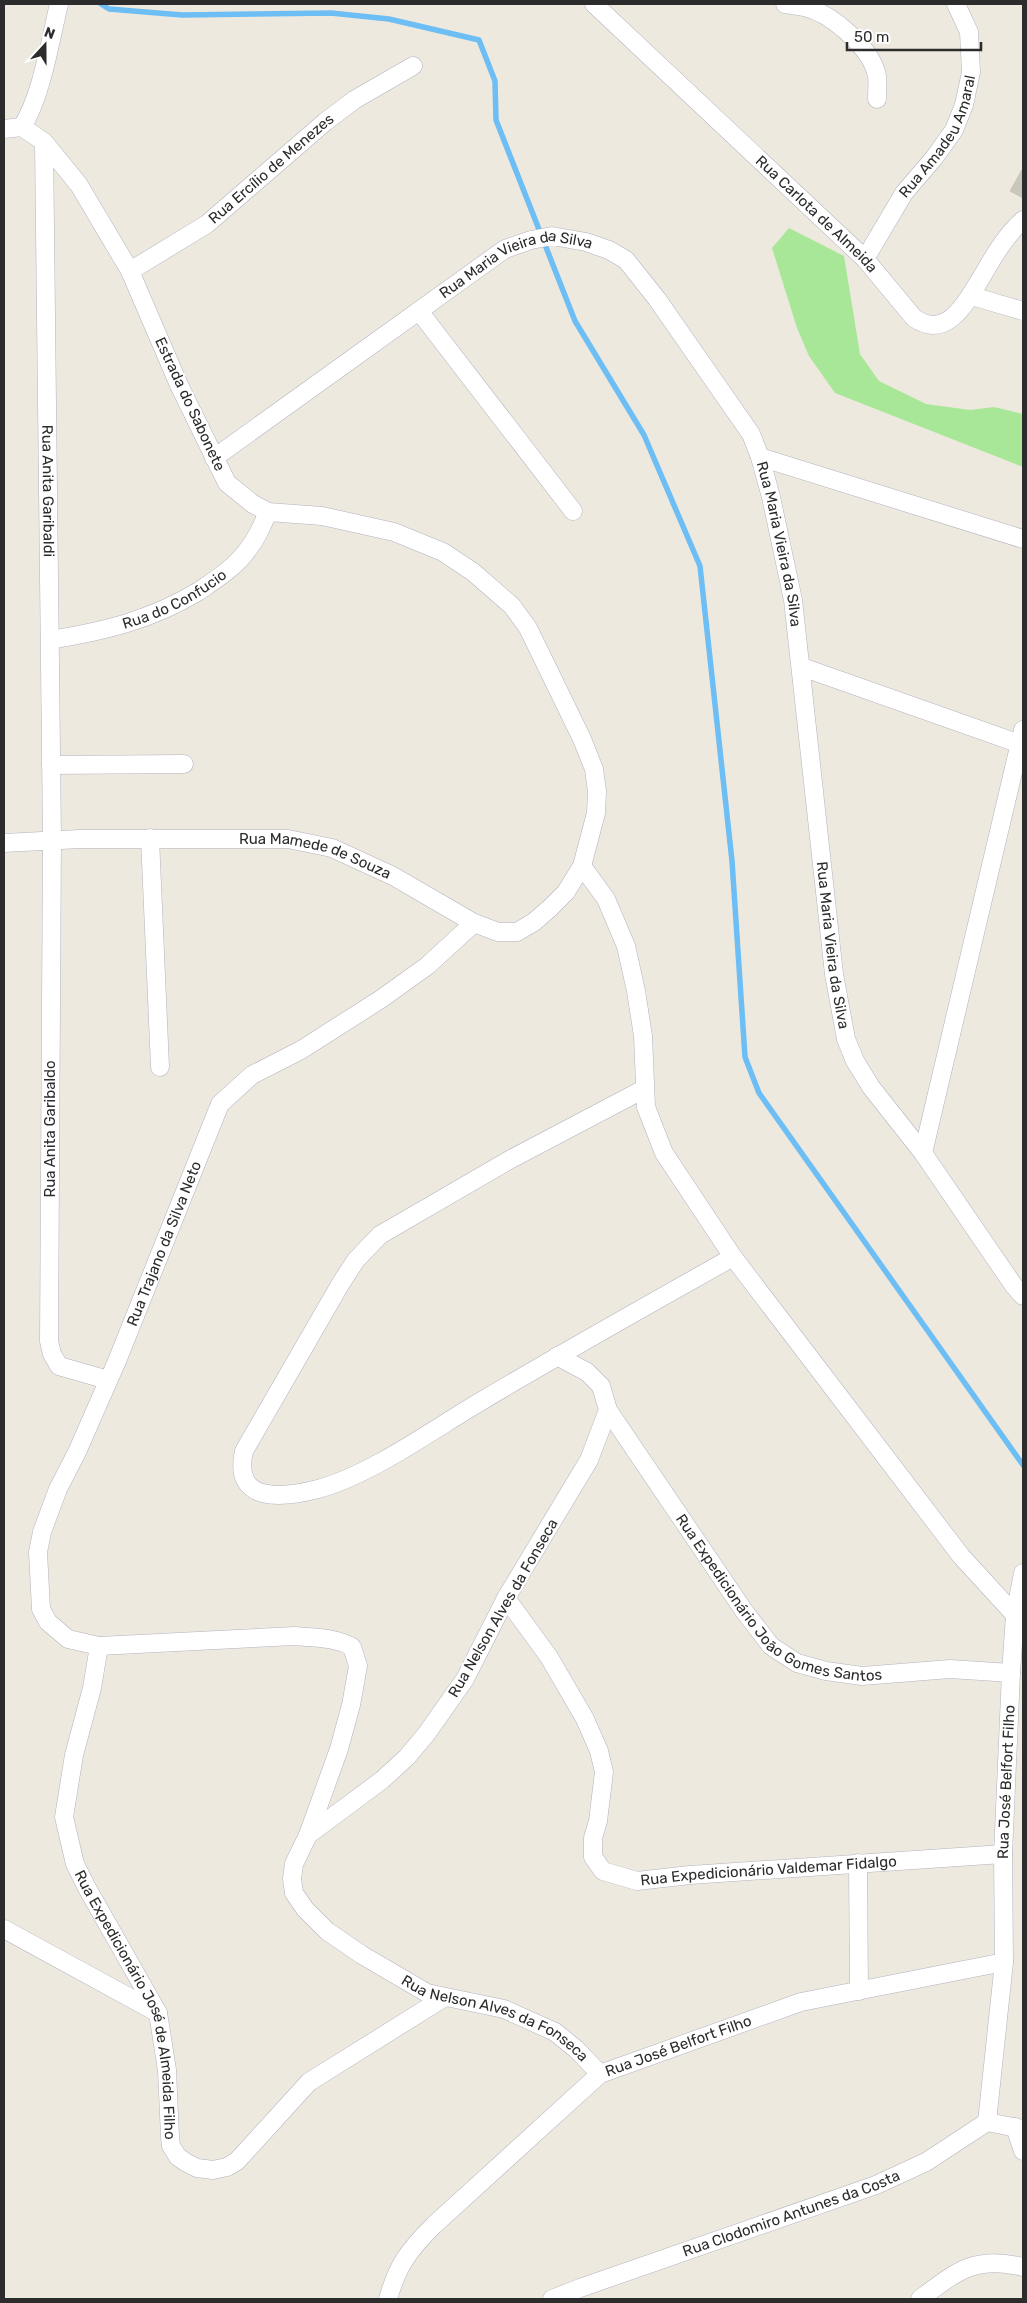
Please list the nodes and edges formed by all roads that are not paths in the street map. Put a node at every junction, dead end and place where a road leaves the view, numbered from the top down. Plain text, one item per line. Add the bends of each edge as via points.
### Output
1 (59, 4) edge
2 (597, 4) edge
3 (785, 4) edge
4 (956, 4) edge
5 (413, 66) dead end
6 (877, 99) dead end
7 (26, 121) junction
8 (4, 129) edge
9 (44, 142) junction
10 (1023, 220) edge
11 (865, 259) junction
12 (130, 271) junction
13 (972, 296) junction
14 (419, 311) junction
15 (1023, 311) edge
16 (760, 457) junction
17 (214, 458) junction
18 (573, 511) dead end
19 (268, 512) junction
20 (1023, 539) edge
21 (50, 640) junction
22 (802, 667) junction
23 (1022, 739) edge
24 (184, 764) dead end
25 (51, 765) junction
26 (150, 838) junction
27 (52, 839) junction
28 (4, 843) edge
29 (582, 866) junction
30 (474, 923) junction
31 (160, 1067) dead end
32 (644, 1089) junction
33 (923, 1153) junction
34 (733, 1257) junction
35 (1023, 1296) edge
36 (557, 1356) junction
37 (108, 1380) junction
38 (608, 1410) junction
39 (1023, 1573) edge
40 (506, 1598) junction
41 (1019, 1617) edge
42 (99, 1646) junction
43 (1011, 1673) junction
44 (308, 1836) junction
45 (1003, 1854) junction
46 (858, 1863) junction
47 (4, 1929) edge
48 (1004, 1962) junction
49 (859, 1991) junction
50 (444, 1997) junction
51 (158, 2012) junction
52 (600, 2074) junction
53 (987, 2122) junction
54 (1019, 2128) edge
55 (1023, 2151) edge
56 (1023, 2267) edge
57 (388, 2299) edge
58 (552, 2299) edge
59 (920, 2299) edge

1 - 7 street
2 - 11 street, Rua Carlota de Almeida
3 - 6 street via 809,8 831,19 848,33 866,52 877,76
4 - 11 street, Rua Amadeu Amaral via 969,32 971,72 964,105 954,130 904,193
5 - 12 street, Rua Ercílio de Menezes via 354,100 325,122 207,224
7 - 8 street
7 - 9 street, Estrada do Sabonete
9 - 12 street, Estrada do Sabonete via 79,185
9 - 21 street, Rua Anita Garibaldi
10 - 13 street, Rua Carlota de Almeida via 998,251
11 - 13 street, Rua Carlota de Almeida via 922,324 940,324 950,319
12 - 17 street, Estrada do Sabonete
13 - 15 street
14 - 16 street, Rua Maria Vieira da Silva via 504,249 531,240 552,236 609,250 626,260 657,299 751,434
14 - 17 street, Rua Maria Vieira da Silva
14 - 18 street
16 - 20 street
16 - 22 street, Rua Maria Vieira da Silva via 772,497 793,600
17 - 19 street, Estrada do Sabonete via 227,483
19 - 21 street, Rua do Confucio via 246,553 218,579 171,608 101,631
19 - 29 street, Estrada do Sabonete via 322,516 394,532 443,552 473,572 512,606 528,628 562,694 594,769 596,813
21 - 25 street, Rua Anita Garibaldi
22 - 23 street
22 - 33 street, Rua Maria Vieira da Silva via 834,974 846,1039 871,1087
23 - 33 street
24 - 25 street
25 - 27 street, Rua Anita Garibaldi
26 - 27 street, Rua Mamede de Souza
26 - 30 street, Rua Mamede de Souza via 288,839 332,848 393,876
26 - 31 street
27 - 28 street, Rua Mamede de Souza
27 - 37 street, Rua Anita Garibaldo via 49,1340 59,1366
29 - 30 street, Rua Mamede de Souza via 566,892 534,922 517,932 498,932
29 - 32 street via 606,898 626,946 643,1036
30 - 37 street, Rua Trajano da Silva Neto via 427,966 301,1050 252,1075 220,1104
32 - 34 street via 652,1127 664,1153
32 - 36 street via 511,1159 380,1235 356,1260 341,1283 244,1451 241,1466 244,1482 254,1490 289,1495 320,1489 358,1474
33 - 35 street, Rua Maria Vieira da Silva
34 - 36 street
34 - 41 street via 961,1556
36 - 38 street via 586,1372 600,1386
37 - 42 street, Rua Trajano da Silva Neto via 53,1503 38,1552 41,1609 48,1622 68,1639
38 - 40 street, Rua Nelson Alves da Fonseca via 589,1460 574,1488
38 - 43 street, Rua Expedicionário João Gomes Santos via 744,1611 771,1646 797,1664 862,1676 950,1669
39 - 41 street, Rua José Belfort Filho
40 - 44 street, Rua Nelson Alves da Fonseca via 465,1679 427,1733 382,1780
40 - 46 street, Rua Expedicionário Valdemar Fidalgo via 549,1657 585,1719 599,1751 604,1772 593,1857 603,1871 637,1881
41 - 43 street, Rua José Belfort Filho
42 - 44 street, Rua Nelson Alves da Fonseca via 295,1636 336,1640 352,1647 358,1666 351,1705
42 - 51 street, Rua Expedicionário José de Almeida Filho via 92,1688 74,1755 64,1817 70,1847 83,1880
43 - 45 street, Rua José Belfort Filho
44 - 50 street, Rua Nelson Alves da Fonseca via 294,1864 292,1879 294,1892 305,1909 327,1930 362,1955 428,1993
45 - 46 street, Rua Expedicionário Valdemar Fidalgo
45 - 48 street, Rua José Belfort Filho
46 - 49 street
47 - 51 street
48 - 49 street, Rua José Belfort Filho
48 - 53 street, Rua José Belfort Filho
49 - 52 street, Rua José Belfort Filho via 801,2002
50 - 51 street, Rua Expedicionário José de Almeida Filho via 309,2082 238,2161 213,2170 187,2163 171,2146 167,2070
50 - 52 street, Rua Nelson Alves da Fonseca via 504,2010 548,2028 576,2049
52 - 57 street, Rua José Belfort Filho via 413,2246 400,2263
53 - 54 street
53 - 58 street, Rua Clodomiro Antunes da Costa via 926,2162 876,2185
54 - 55 street
56 - 59 street via 980,2263 961,2270

